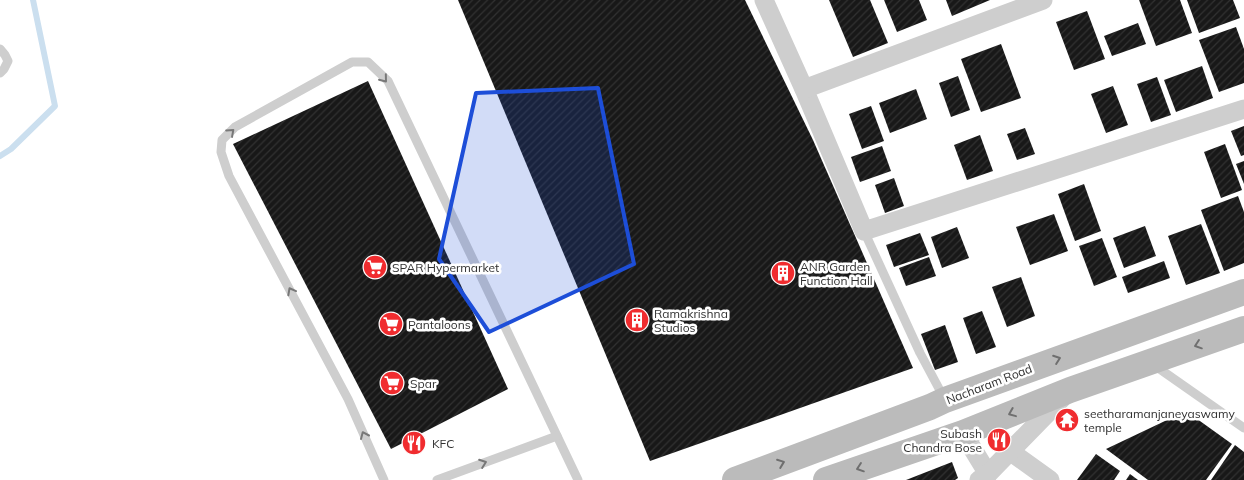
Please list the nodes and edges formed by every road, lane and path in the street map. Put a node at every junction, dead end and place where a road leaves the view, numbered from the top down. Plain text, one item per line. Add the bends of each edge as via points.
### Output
1 (764, 0) edge
2 (1043, 0) edge
3 (0, 49) edge
4 (0, 73) edge
5 (804, 89) junction
6 (1244, 108) edge
7 (864, 231) junction
8 (1244, 292) edge
9 (1244, 329) edge
10 (1150, 362) junction
11 (1070, 390) junction
12 (945, 400) junction
13 (1244, 428) edge
14 (963, 433) junction
15 (557, 436) junction
16 (1011, 452) junction
17 (984, 477) edge
18 (384, 480) edge
19 (438, 480) edge
20 (578, 480) edge
21 (735, 480) edge
22 (826, 480) edge
23 (1050, 480) edge

1 - 5 street
2 - 5 street
3 - 4 lane via 8,61
5 - 7 street
6 - 7 street
7 - 12 lane
12 -> 8 main road, Nacharam Road
9 -> 10 main road
10 - 11 main road
10 - 13 lane
11 -> 14 main road
11 - 16 street
21 -> 12 main road, Nacharam Road
14 - 17 street
14 -> 22 main road
18 -> 15 lane via 348,398 229,176 220,152 222,140 235,127 352,62 368,62 388,81
19 -> 15 lane
15 - 20 lane
16 - 17 street
16 - 23 street

